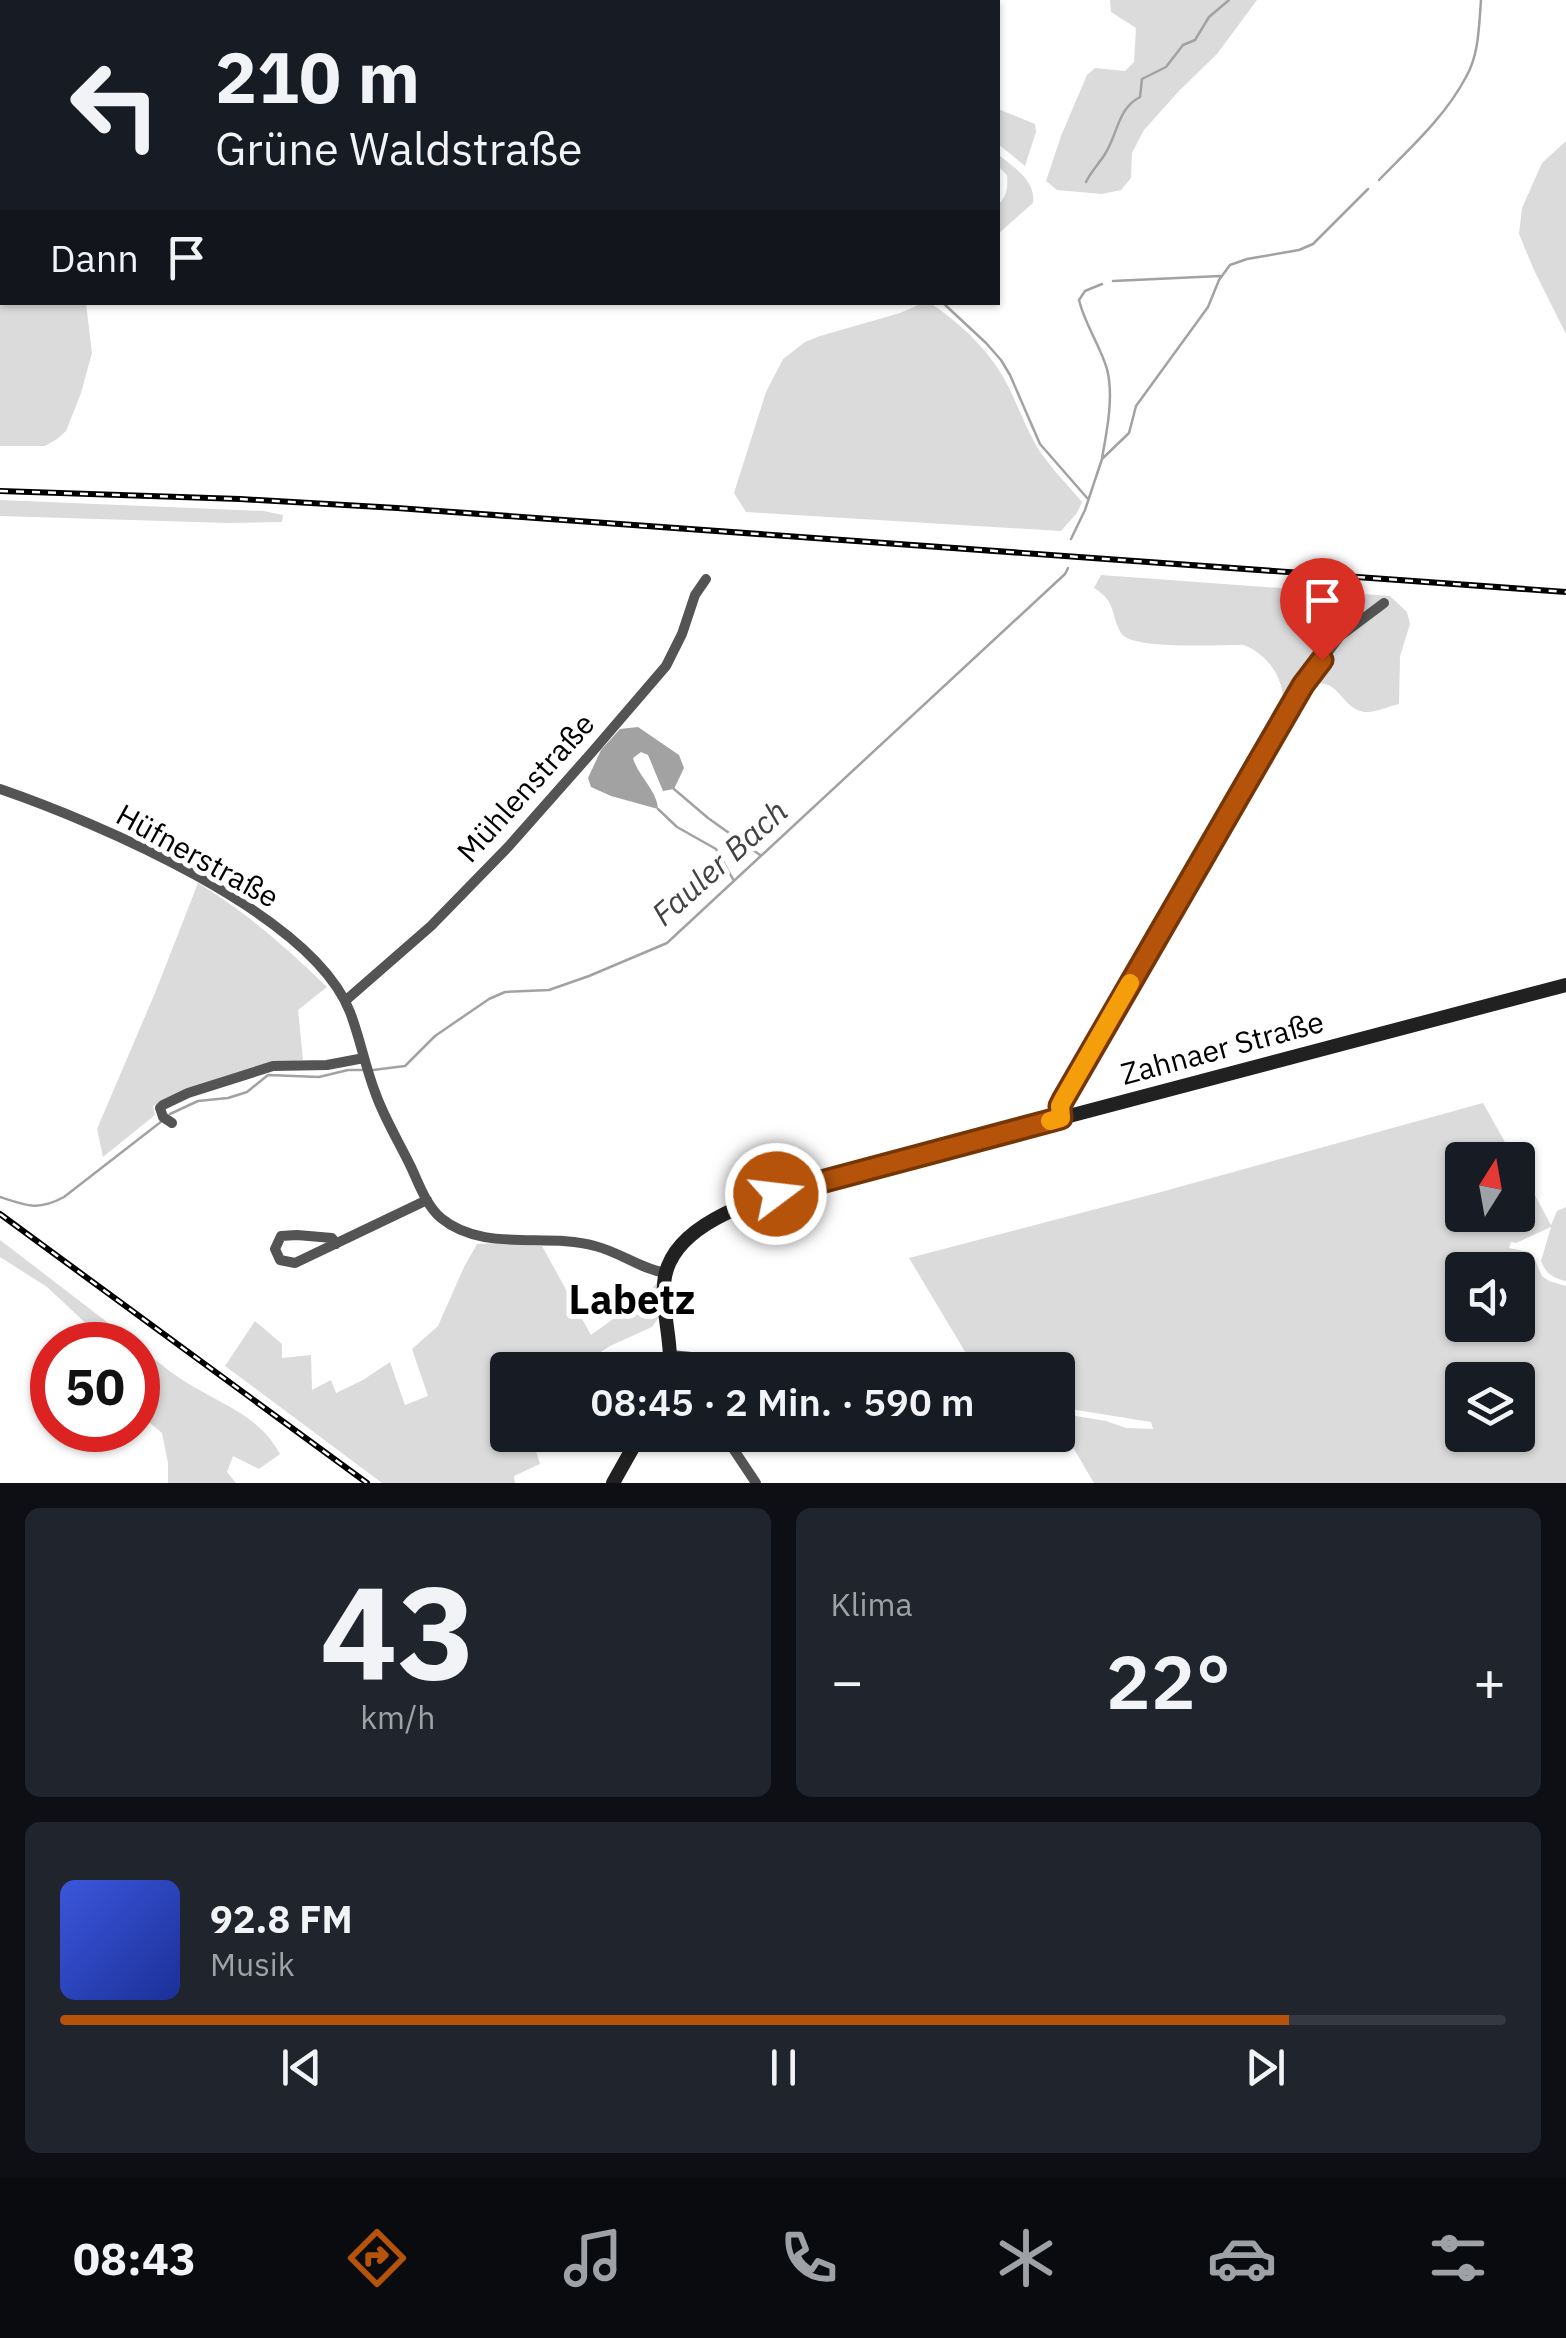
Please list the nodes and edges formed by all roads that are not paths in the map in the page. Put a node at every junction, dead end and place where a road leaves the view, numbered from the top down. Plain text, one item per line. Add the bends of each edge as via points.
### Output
1 (706, 579) dead end
2 (1384, 603) dead end
3 (0, 789) edge
4 (1566, 985) edge
5 (345, 1001) junction
6 (365, 1061) junction
7 (1061, 1118) junction
8 (172, 1123) dead end
9 (426, 1200) junction
10 (336, 1244) junction
11 (666, 1273) junction
12 (671, 1352) edge
13 (630, 1452) edge
14 (735, 1452) edge
15 (613, 1483) edge
16 (756, 1483) edge

1 - 5 street, Mühlenstraße via 666,666 509,846
2 - 7 street via 1340,636 1303,685 1063,1100
3 - 5 street, Hüfnerstraße via 137,845 234,899 306,952
4 - 7 main road, Zahnaer Straße
5 - 6 street, Hüfnerstraße
6 - 8 street via 273,1066 220,1082 163,1105 163,1117
6 - 9 street, Hüfnerstraße
7 - 11 main road, Zahnaer Straße via 756,1201 686,1238
9 - 10 street
9 - 11 street, Hüfnerstraße via 462,1231 595,1246
10 - 10 street via 295,1263 280,1260 274,1249 281,1236 332,1238
11 - 12 main road
13 - 15 main road
14 - 16 street

